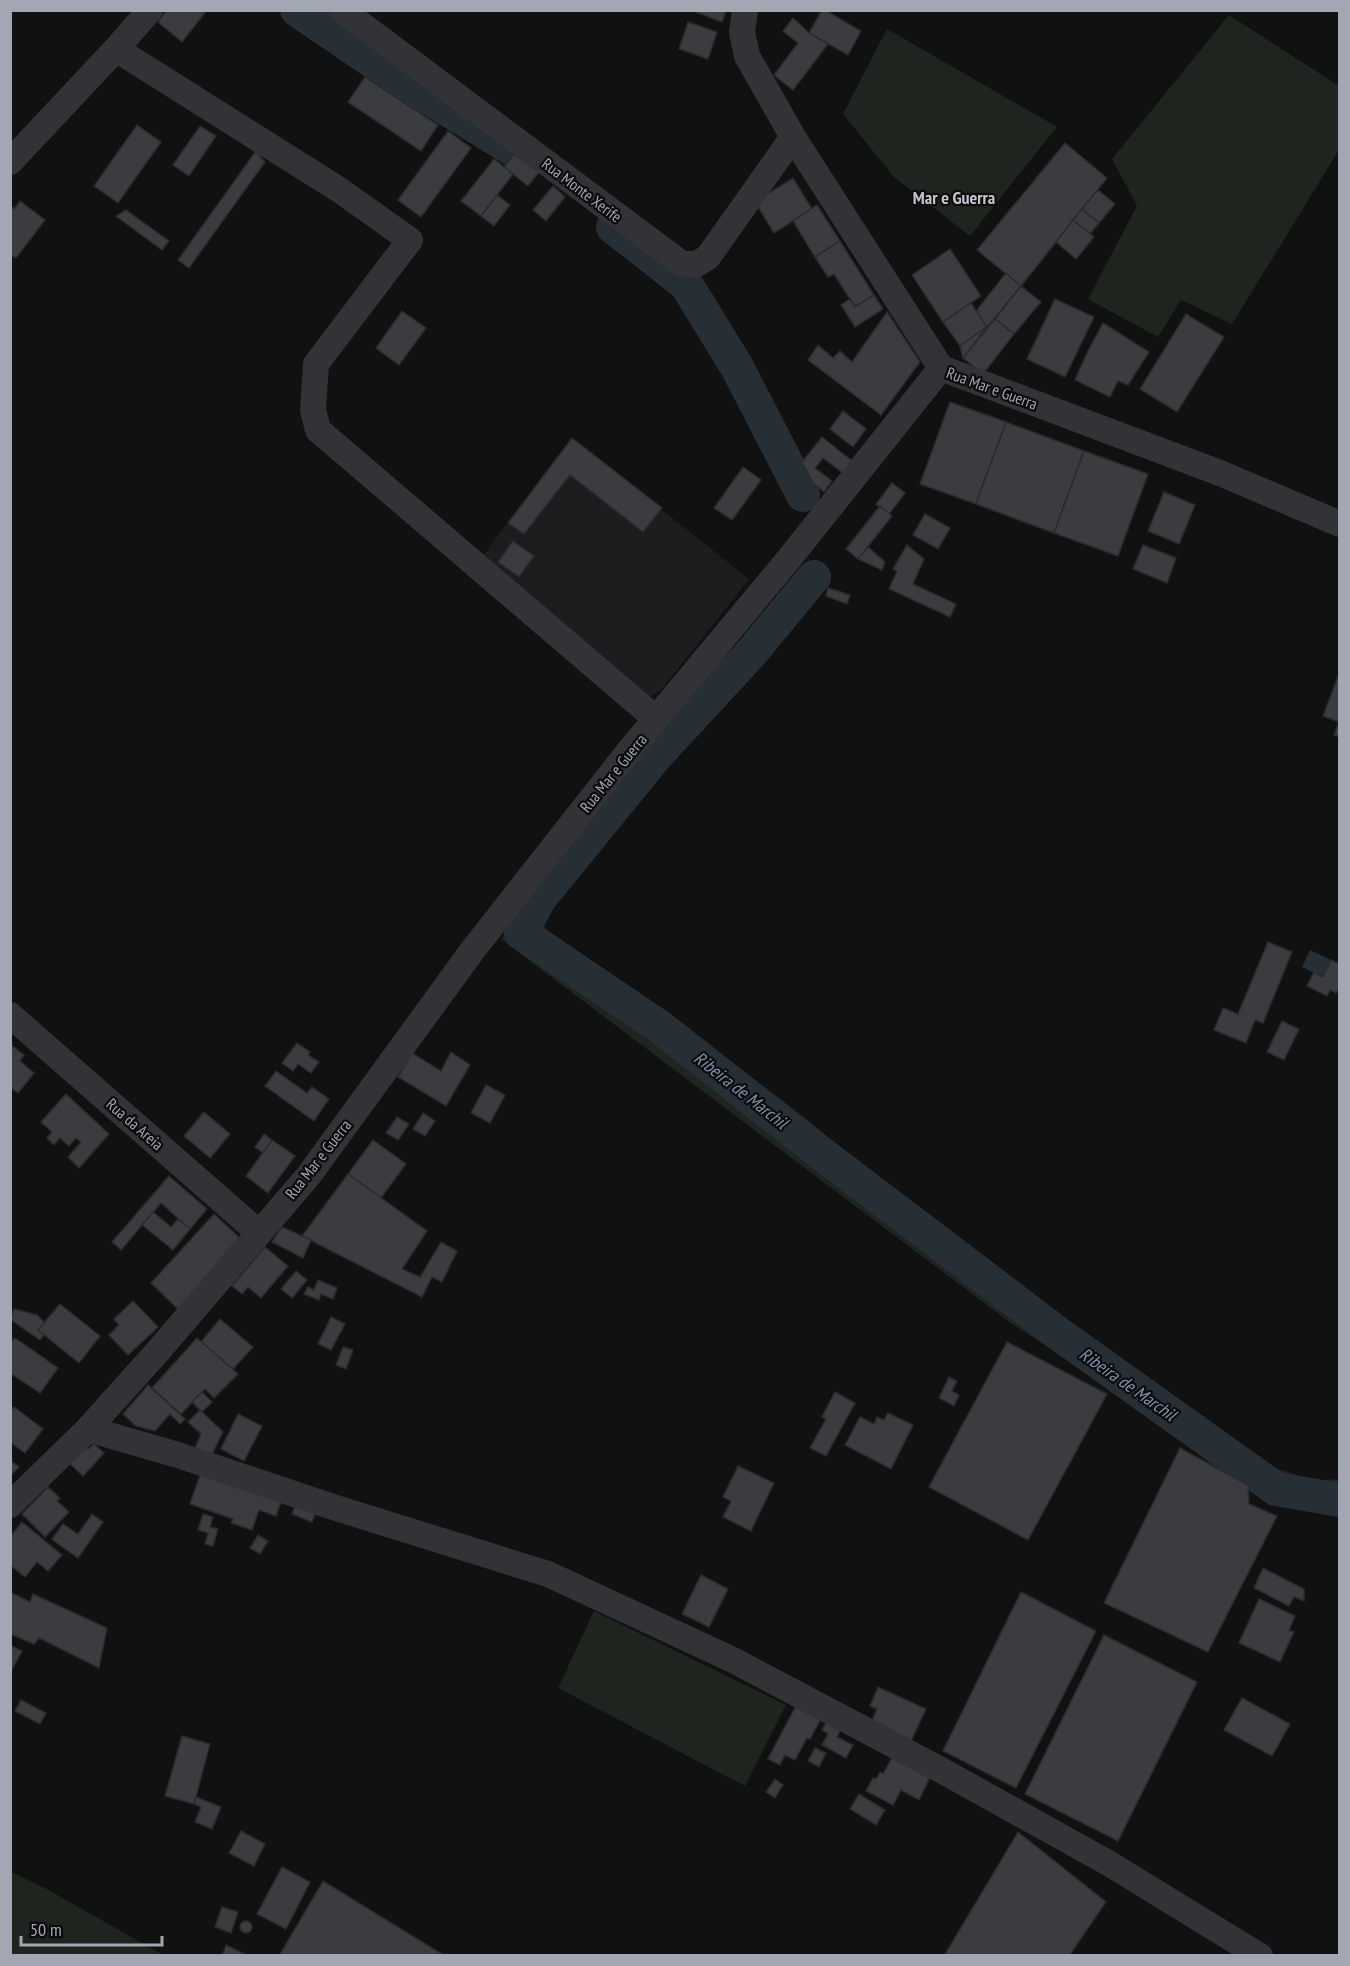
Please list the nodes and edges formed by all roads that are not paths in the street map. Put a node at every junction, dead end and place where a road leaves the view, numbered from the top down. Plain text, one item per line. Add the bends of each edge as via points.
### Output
1 (150, 10) edge
2 (342, 10) edge
3 (745, 10) edge
4 (116, 49) junction
5 (793, 137) junction
6 (10, 162) edge
7 (940, 368) junction
8 (1340, 524) edge
9 (656, 719) junction
10 (10, 1015) edge
11 (259, 1233) junction
12 (88, 1429) junction
13 (10, 1505) edge
14 (1260, 1956) edge

1 - 4 street
2 - 5 street, Rua Monte Xerife via 682,264 697,264 708,257
3 - 5 street via 742,32 747,56
4 - 6 street
4 - 9 street via 338,189 410,240 316,364 313,410 318,430
5 - 7 street
7 - 8 street, Rua Mar e Guerra via 1220,473
7 - 9 street, Rua Mar e Guerra
9 - 11 street, Rua Mar e Guerra via 472,951 309,1175
10 - 11 street, Rua da Areia
11 - 12 street, Rua Mar e Guerra
12 - 13 street, Rua Mar e Guerra
12 - 14 street via 548,1574 733,1660 930,1765 1110,1864

